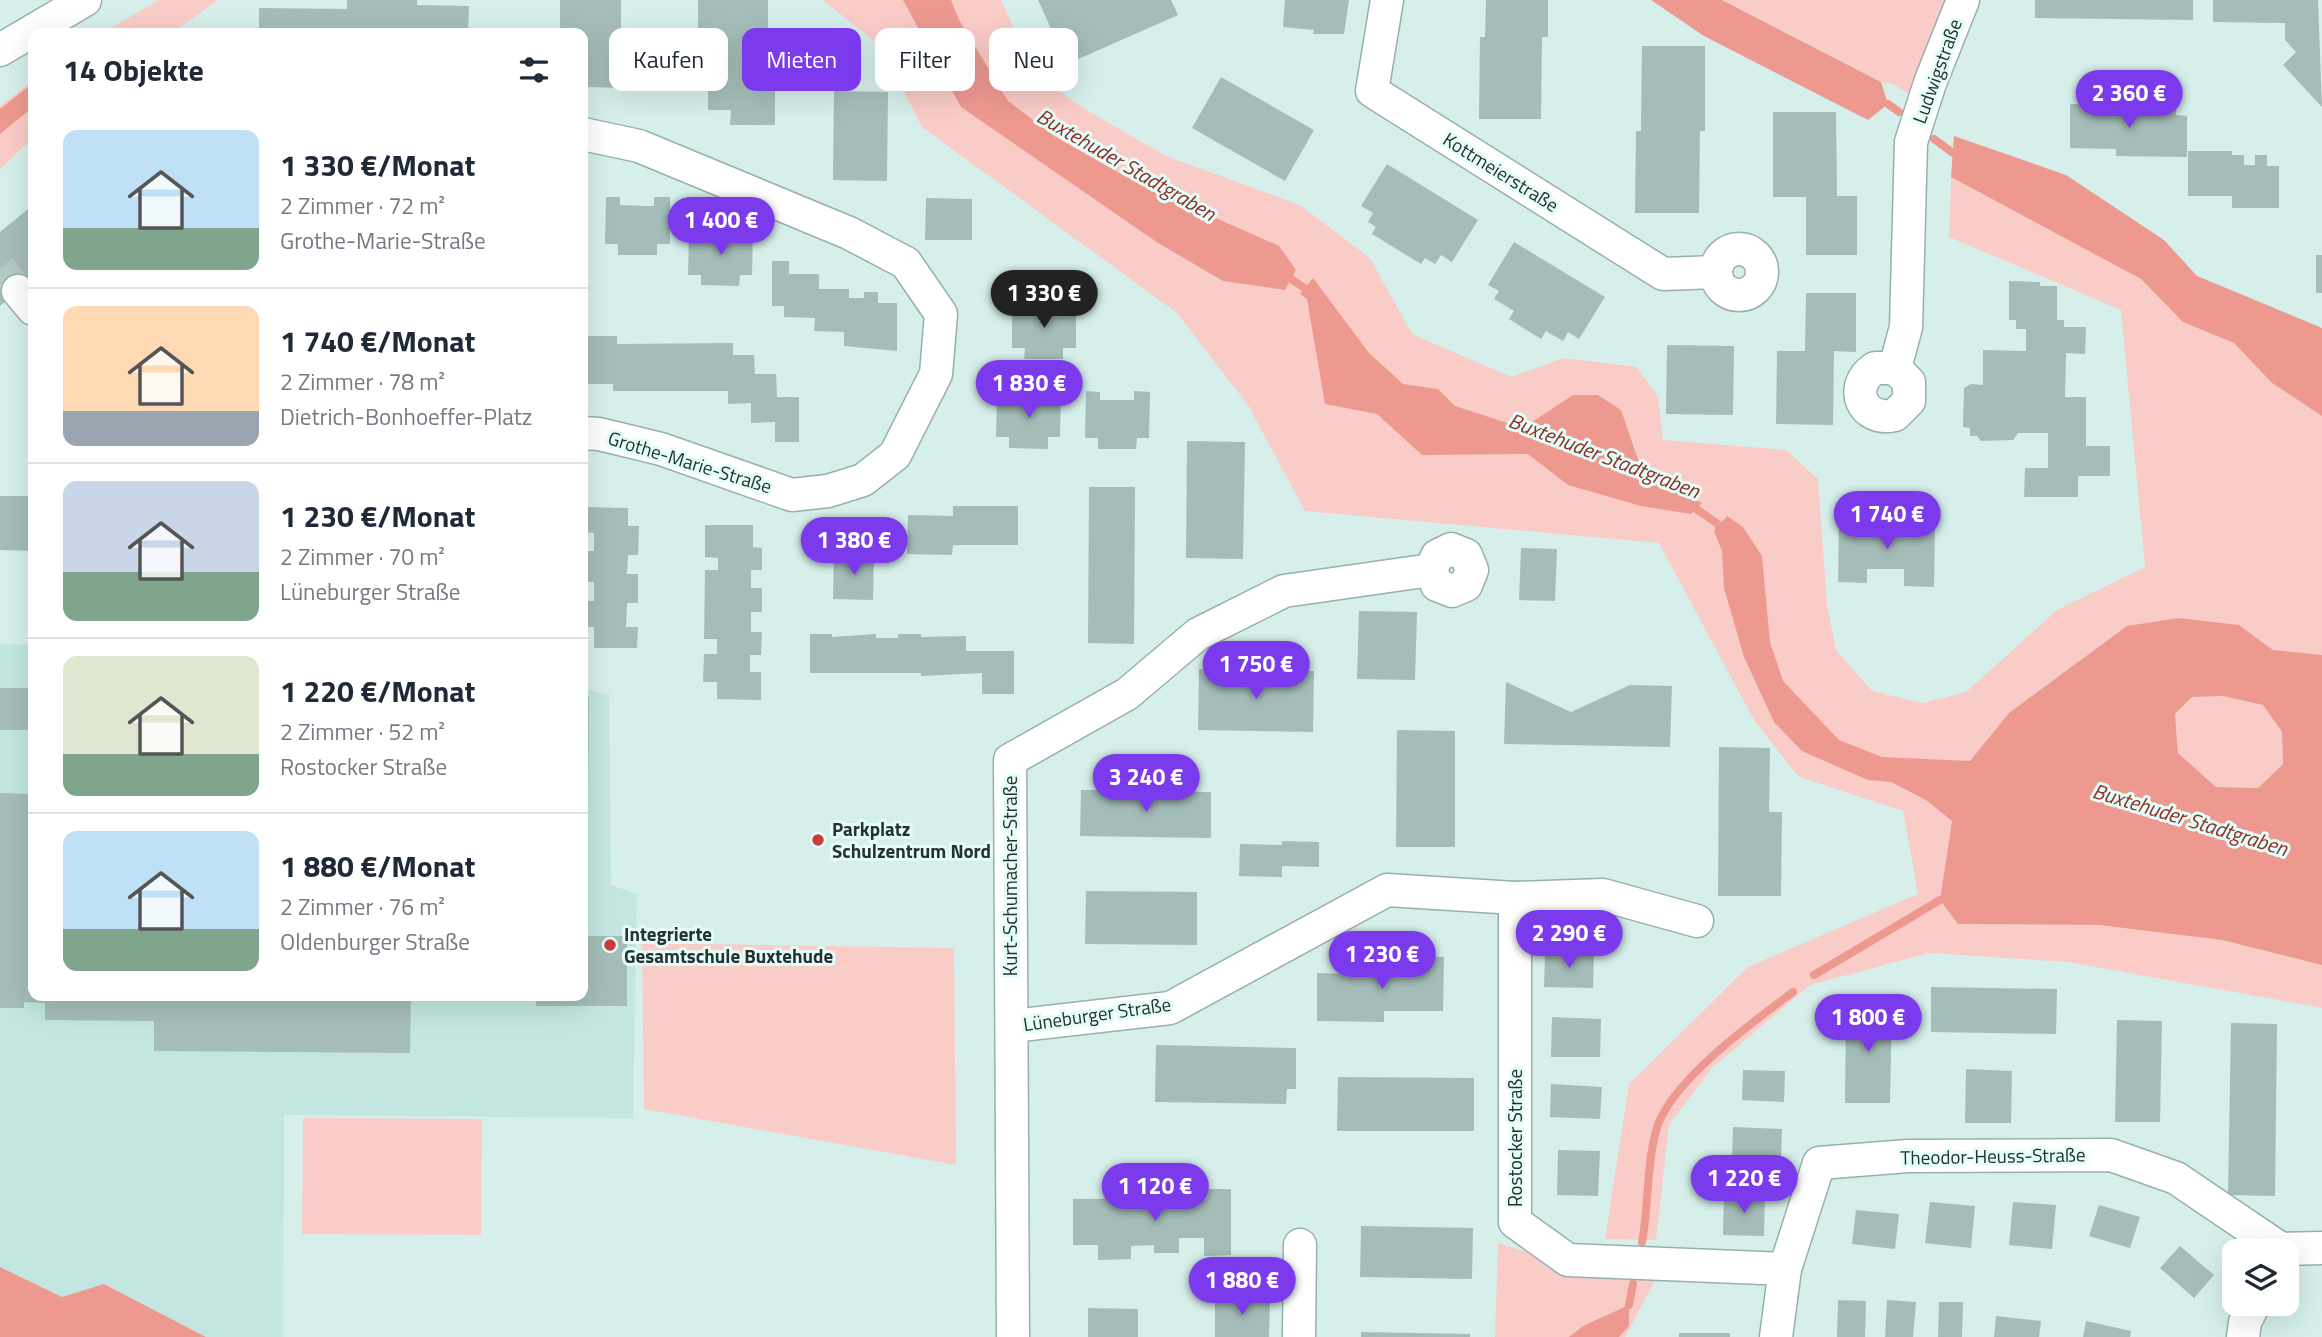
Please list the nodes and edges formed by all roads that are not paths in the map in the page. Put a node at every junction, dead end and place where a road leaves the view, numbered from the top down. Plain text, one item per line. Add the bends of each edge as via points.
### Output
1 (85, 0) edge
2 (1387, 0) edge
3 (1963, 0) edge
4 (37, 28) edge
5 (28, 34) edge
6 (0, 50) edge
7 (588, 135) edge
8 (1716, 272) dead end
9 (1895, 368) dead end
10 (588, 433) edge
11 (1431, 570) dead end
12 (1515, 898) junction
13 (1697, 921) dead end
14 (1012, 1026) junction
15 (2264, 1239) edge
16 (1300, 1245) dead end
17 (2322, 1248) edge
18 (2299, 1249) edge
19 (1786, 1269) junction
20 (2248, 1316) edge
21 (1013, 1337) edge
22 (1300, 1337) edge
23 (1776, 1337) edge
24 (2243, 1337) edge

1 - 4 street
2 - 8 street, Kottmeierstraße via 1372,91 1663,274
3 - 9 street, Ludwigstraße via 1911,142 1906,327
5 - 6 street
7 - 10 street, Grothe-Marie-Straße via 639,146 849,233 906,263 941,314 936,374 895,455 863,480 828,491 792,495 661,449
11 - 14 street, Kurt-Schumacher-Straße via 1284,591 1198,634 1127,694 1010,760
12 - 13 street, Lüneburger Straße via 1603,895
12 - 14 street, Lüneburger Straße via 1387,890 1170,1008
12 - 19 street, Rostocker Straße via 1515,1222 1568,1260
14 - 21 street, Kurt-Schumacher-Straße
15 - 19 street, Theodor-Heuss-Straße via 2176,1178 2111,1155 1908,1156 1819,1163
16 - 22 street
17 - 18 street, Theodor-Heuss-Straße
19 - 23 street, Theodor-Heuss-Straße
20 - 24 street

